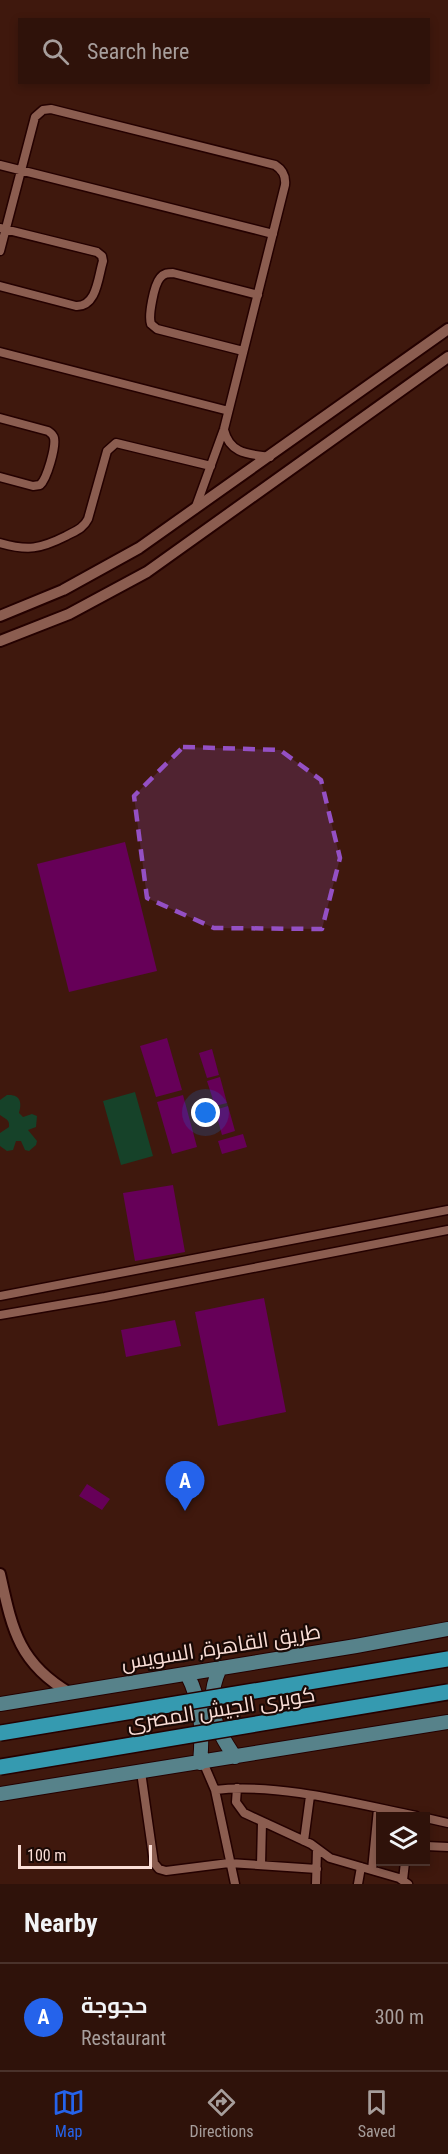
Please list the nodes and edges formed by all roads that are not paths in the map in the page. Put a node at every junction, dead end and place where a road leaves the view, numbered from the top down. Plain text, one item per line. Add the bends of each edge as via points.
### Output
1 (0, 165) edge
2 (21, 170) junction
3 (3, 228) edge
4 (273, 234) junction
5 (0, 252) edge
6 (0, 286) edge
7 (258, 295) junction
8 (448, 329) edge
9 (243, 351) junction
10 (0, 352) edge
11 (448, 357) edge
12 (225, 410) dead end
13 (0, 418) edge
14 (224, 429) junction
15 (270, 457) junction
16 (211, 466) junction
17 (0, 477) edge
18 (195, 509) junction
19 (0, 543) edge
20 (0, 616) edge
21 (0, 642) edge
22 (448, 1210) edge
23 (448, 1230) edge
24 (0, 1296) edge
25 (0, 1315) edge
26 (0, 1574) edge
27 (448, 1629) edge
28 (448, 1659) edge
29 (220, 1668) junction
30 (188, 1674) junction
31 (448, 1692) edge
32 (70, 1693) junction
33 (0, 1704) edge
34 (448, 1722) edge
35 (0, 1734) edge
36 (235, 1756) junction
37 (201, 1762) junction
38 (0, 1767) edge
39 (141, 1772) junction
40 (237, 1788) junction
41 (215, 1790) junction
42 (0, 1794) edge
43 (310, 1796) junction
44 (378, 1809) junction
45 (393, 1812) edge
46 (430, 1819) edge
47 (262, 1822) junction
48 (448, 1823) edge
49 (304, 1841) junction
50 (430, 1846) edge
51 (448, 1848) edge
52 (317, 1849) junction
53 (229, 1863) junction
54 (261, 1865) junction
55 (405, 1866) edge
56 (361, 1867) junction
57 (317, 1869) junction
58 (372, 1870) junction
59 (405, 1882) edge
60 (235, 1884) edge
61 (316, 1884) edge
62 (358, 1884) edge

1 - 2 street
2 - 3 street
2 - 4 street
2 - 4 street via 35,117 47,109 264,163 278,167 285,181
3 - 5 street
3 - 6 street via 97,252 103,261 93,297 82,306
4 - 7 street
7 - 9 street
7 - 9 street via 170,273 159,279 152,304 149,319 154,327
8 - 15 street
9 - 14 street
10 - 12 street
11 - 21 street via 147,572 69,614
13 - 17 street via 48,431 54,441 43,483 33,486
14 - 15 street via 237,451
14 - 16 street
15 - 18 street
16 - 18 street
16 - 19 street via 116,443 107,451 83,526 51,544 35,548
18 - 20 street via 114,563
22 - 24 street
23 - 25 street
26 - 32 street via 10,1621 22,1648 41,1672
27 - 29 main road, طريق القاهرة, السويس
28 - 35 highway, كوبرى الجيش المصرى, bridge
29 - 30 main road, طريق القاهرة, السويس
29 - 36 main road via 212,1695 213,1713 218,1731
30 - 32 main road, طريق القاهرة, السويس
30 - 37 main road via 201,1716
31 - 38 highway, كوبرى الجيش المصرى, bridge
32 - 33 main road, طريق القاهرة, السويس
34 - 36 main road
36 - 37 main road
37 - 39 main road
37 - 41 street
39 - 42 main road
39 - 53 street via 156,1867 166,1871
40 - 41 street
40 - 43 street
40 - 47 street via 239,1807
41 - 53 street
43 - 44 street
43 - 49 street
44 - 45 street
44 - 58 street
46 - 48 street
47 - 49 street
47 - 54 street
49 - 52 street
50 - 51 street
52 - 56 street via 330,1858
52 - 57 street
53 - 54 street
53 - 60 street
54 - 57 street
55 - 59 street
56 - 58 street
56 - 62 street
57 - 61 street
58 - 59 street

